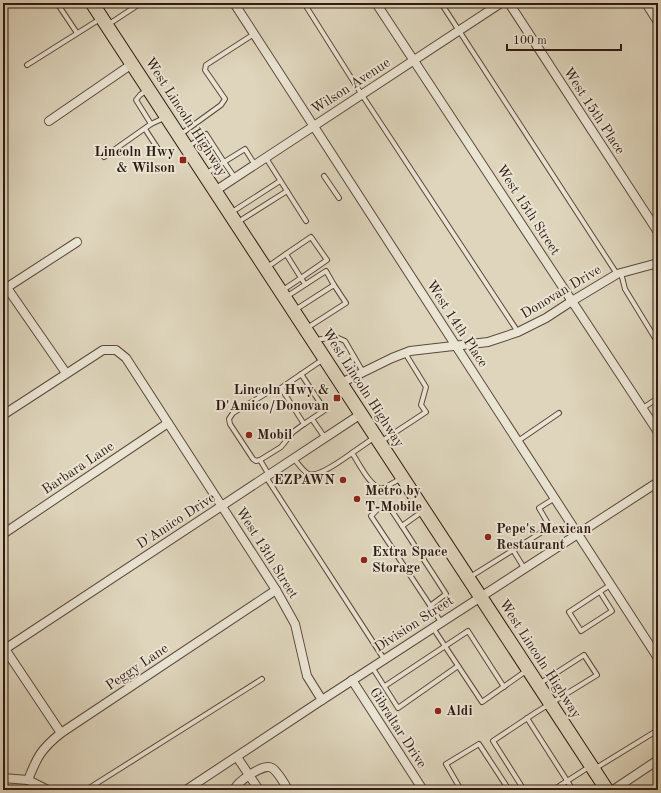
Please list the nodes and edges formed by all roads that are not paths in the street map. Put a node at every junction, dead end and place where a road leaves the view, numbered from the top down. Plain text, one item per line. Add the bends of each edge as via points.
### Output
1 (56, 3) edge
2 (92, 3) edge
3 (141, 3) edge
4 (234, 3) edge
5 (304, 3) edge
6 (376, 3) edge
7 (441, 3) edge
8 (501, 3) edge
9 (509, 3) edge
10 (646, 3) edge
11 (104, 21) junction
12 (658, 22) edge
13 (459, 31) junction
14 (77, 33) junction
15 (254, 34) junction
16 (414, 61) junction
17 (132, 64) junction
18 (27, 65) dead end
19 (148, 89) junction
20 (362, 95) junction
21 (166, 116) junction
22 (49, 121) dead end
23 (151, 124) junction
24 (314, 127) junction
25 (145, 129) junction
26 (179, 135) junction
27 (187, 148) junction
28 (160, 152) dead end
29 (104, 157) dead end
30 (266, 158) junction
31 (224, 162) junction
32 (255, 165) junction
33 (204, 174) junction
34 (324, 176) dead end
35 (236, 178) junction
36 (280, 181) junction
37 (216, 191) junction
38 (286, 191) junction
39 (339, 198) dead end
40 (233, 218) junction
41 (306, 221) dead end
42 (658, 232) edge
43 (77, 242) dead end
44 (286, 254) junction
45 (658, 263) edge
46 (266, 268) junction
47 (619, 273) junction
48 (301, 278) junction
49 (305, 284) junction
50 (334, 285) junction
51 (4, 286) edge
52 (283, 294) junction
53 (572, 301) junction
54 (294, 311) junction
55 (305, 329) junction
56 (518, 332) junction
57 (313, 340) junction
58 (658, 343) edge
59 (455, 345) junction
60 (405, 353) junction
61 (324, 358) junction
62 (363, 372) junction
63 (66, 373) junction
64 (301, 374) junction
65 (341, 383) junction
66 (281, 388) junction
67 (658, 398) edge
68 (642, 408) junction
69 (559, 413) dead end
70 (3, 414) edge
71 (361, 414) junction
72 (312, 419) junction
73 (168, 423) junction
74 (304, 424) junction
75 (658, 432) edge
76 (325, 438) junction
77 (377, 439) junction
78 (518, 441) junction
79 (352, 453) junction
80 (294, 458) junction
81 (260, 460) junction
82 (267, 476) junction
83 (402, 477) junction
84 (658, 482) edge
85 (555, 498) junction
86 (222, 506) junction
87 (424, 510) junction
88 (402, 526) junction
89 (3, 534) edge
90 (578, 534) junction
91 (513, 550) junction
92 (524, 568) junction
93 (468, 578) junction
94 (611, 585) junction
95 (276, 590) junction
96 (600, 592) junction
97 (480, 597) junction
98 (430, 606) junction
99 (441, 622) junction
100 (432, 628) junction
101 (445, 646) junction
102 (4, 647) edge
103 (658, 658) edge
104 (384, 659) junction
105 (458, 666) junction
106 (372, 667) junction
107 (528, 670) junction
108 (262, 680) dead end
109 (352, 680) junction
110 (538, 685) junction
111 (384, 686) junction
112 (504, 687) junction
113 (322, 700) junction
114 (550, 704) junction
115 (527, 718) junction
116 (658, 730) edge
117 (61, 733) junction
118 (236, 757) junction
119 (658, 760) edge
120 (592, 768) junction
121 (250, 775) junction
122 (3, 778) edge
123 (28, 780) junction
124 (567, 781) junction
125 (607, 789) edge
126 (48, 790) edge
127 (86, 790) edge
128 (186, 790) edge
129 (234, 790) edge
130 (259, 790) edge
131 (288, 790) edge
132 (423, 790) edge
133 (461, 790) edge
134 (509, 790) edge
135 (524, 790) edge
136 (553, 790) edge
137 (573, 790) edge

1 - 14 lane
2 - 11 main road, West Lincoln Highway
3 - 11 lane
4 - 15 street, West 14th Place
5 - 20 lane
6 - 16 street, West 15th Street
7 - 13 lane
8 - 13 street, Wilson Avenue
9 - 42 street, West 15th Place
10 - 12 street
11 - 14 lane
11 - 17 main road, West Lincoln Highway
13 - 16 street, Wilson Avenue
13 - 47 lane
14 - 18 lane
15 - 24 street, West 14th Place
15 - 26 lane via 206,65 205,70 225,99 221,105
16 - 20 street, Wilson Avenue
16 - 53 street, West 15th Street
17 - 19 main road, West Lincoln Highway
17 - 22 street
19 - 21 main road, West Lincoln Highway
19 - 23 lane via 136,100
20 - 24 street, Wilson Avenue
20 - 56 lane
21 - 23 lane
21 - 26 main road, West Lincoln Highway
23 - 25 lane
24 - 30 street, Wilson Avenue
24 - 59 street, West 14th Place
25 - 28 lane
25 - 29 lane
26 - 27 main road, West Lincoln Highway
27 - 31 lane via 206,134
27 - 33 main road, West Lincoln Highway
30 - 32 street, Wilson Avenue
30 - 36 lane
31 - 32 lane via 245,149
31 - 33 lane
31 - 35 lane
32 - 35 street, Wilson Avenue
33 - 37 main road, West Lincoln Highway
34 - 39 lane
35 - 37 street, Wilson Avenue
36 - 38 lane
36 - 40 lane
37 - 40 main road, West Lincoln Highway
38 - 40 lane
38 - 41 lane
40 - 46 main road, West Lincoln Highway
43 - 51 street
44 - 46 lane
44 - 48 lane
44 - 48 lane via 311,237 327,260
45 - 47 street, Donovan Drive
46 - 52 main road, West Lincoln Highway
47 - 53 street, Donovan Drive
47 - 58 lane via 625,290
48 - 49 lane
48 - 52 lane
49 - 50 lane via 326,271
49 - 52 lane
50 - 54 lane
50 - 55 lane via 346,303
51 - 63 street
52 - 54 main road, West Lincoln Highway
53 - 56 street, Donovan Drive
53 - 68 street, West 15th Street
54 - 55 main road, West Lincoln Highway
55 - 57 main road, West Lincoln Highway
56 - 59 street, Donovan Drive via 488,342
57 - 61 main road, West Lincoln Highway
57 - 62 lane via 336,337 345,341
59 - 60 street, Donovan Drive
59 - 78 street, West 14th Place
60 - 62 street, Donovan Drive
60 - 77 lane via 426,387 421,404 426,412
61 - 64 lane
61 - 65 main road, West Lincoln Highway
62 - 65 street, Donovan Drive
63 - 70 street
63 - 73 street, West 13th Street via 102,350 116,350 126,358
64 - 66 lane
64 - 72 lane via 325,410
65 - 71 main road, West Lincoln Highway
66 - 74 lane
66 - 81 lane via 272,390 233,413 229,419 253,459
67 - 68 lane
68 - 75 street, West 15th Street
69 - 78 lane
71 - 76 street, D'Amico Drive
71 - 77 main road, West Lincoln Highway
72 - 74 lane
72 - 76 lane
73 - 86 street, West 13th Street
73 - 89 street, Barbara Lane
74 - 81 lane via 293,432 281,448
76 - 80 street, D'Amico Drive
77 - 79 lane
77 - 83 main road, West Lincoln Highway
78 - 85 street, West 14th Place
79 - 80 lane via 311,476
79 - 83 lane via 379,489
80 - 82 street, D'Amico Drive
81 - 82 lane
82 - 86 street, D'Amico Drive
82 - 104 lane
83 - 87 main road, West Lincoln Highway
84 - 90 street, Division Street
85 - 90 street, West 14th Place
85 - 91 lane via 539,508 550,527
86 - 95 street, West 13th Street
86 - 102 street, D'Amico Drive
87 - 88 lane
87 - 93 main road, West Lincoln Highway
88 - 98 lane via 446,594
88 - 98 lane via 388,505 378,509 371,516
90 - 92 street, Division Street
90 - 94 street, West 14th Place
91 - 92 lane
91 - 93 lane
92 - 97 street, Division Street
93 - 97 main road, West Lincoln Highway
94 - 96 lane
94 - 103 street, West 14th Place
95 - 113 street, West 13th Street via 295,624 307,676
95 - 117 street, Peggy Lane
96 - 96 lane via 569,612 581,631 612,611
97 - 99 street, Division Street
97 - 107 main road, West Lincoln Highway
98 - 99 lane
99 - 100 street, Division Street
100 - 101 lane
100 - 104 street, Division Street
101 - 105 lane
101 - 111 lane
101 - 112 lane via 468,631
102 - 117 street
104 - 106 street, Division Street
105 - 111 lane via 398,708
105 - 112 lane via 482,702
106 - 109 street, Division Street
106 - 111 lane
107 - 110 main road, West Lincoln Highway
107 - 112 lane
108 - 127 lane
109 - 113 street, Division Street
109 - 132 street, Gibraltar Drive
110 - 114 main road, West Lincoln Highway
110 - 114 lane via 584,655 596,676
113 - 118 street, Division Street
114 - 115 lane
114 - 120 main road, West Lincoln Highway
115 - 124 lane
115 - 135 lane via 493,741
116 - 120 lane
117 - 123 street, Peggy Lane via 40,752
118 - 121 street
118 - 128 street, Division Street
119 - 125 street
120 - 124 lane
120 - 125 main road, West Lincoln Highway
121 - 129 street via 235,786
121 - 130 street
121 - 131 street via 268,766 273,768
122 - 123 street
123 - 126 street
124 - 136 lane
124 - 137 lane
133 - 134 lane via 446,764 479,744

